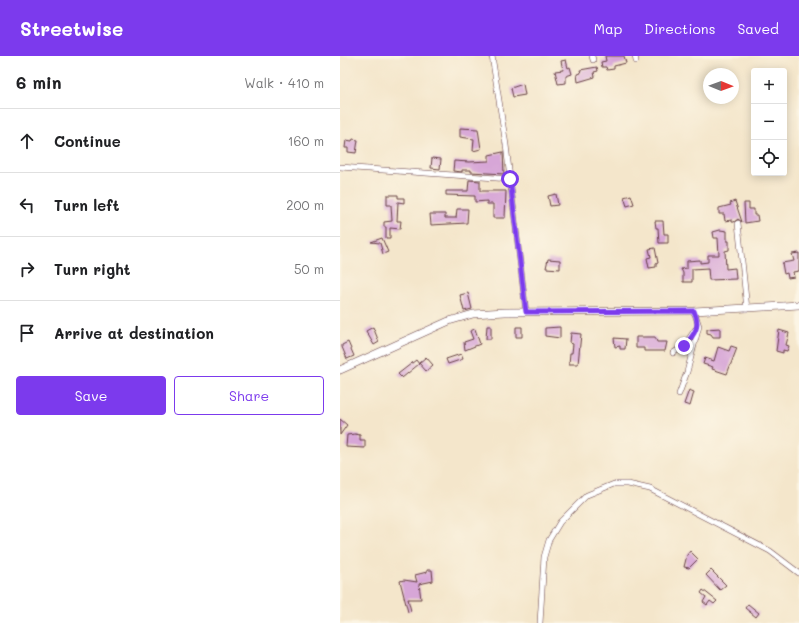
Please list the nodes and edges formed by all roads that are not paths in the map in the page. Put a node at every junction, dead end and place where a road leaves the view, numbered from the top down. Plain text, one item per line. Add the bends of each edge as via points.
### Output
1 (492, 56) edge
2 (340, 167) edge
3 (510, 179) junction
4 (738, 223) dead end
5 (799, 305) edge
6 (747, 309) junction
7 (694, 311) junction
8 (526, 312) junction
9 (698, 320) junction
10 (673, 352) dead end
11 (340, 370) edge
12 (679, 394) dead end
13 (799, 573) edge
14 (540, 623) edge

1 - 3 street
2 - 3 street
3 - 8 street
4 - 6 street
5 - 6 street
6 - 7 street
7 - 8 street
7 - 9 street
8 - 11 street via 463,316
9 - 10 street via 690,340
9 - 12 street via 699,326
13 - 14 street via 770,551 650,489 614,484 587,495 560,522 549,540 544,557

